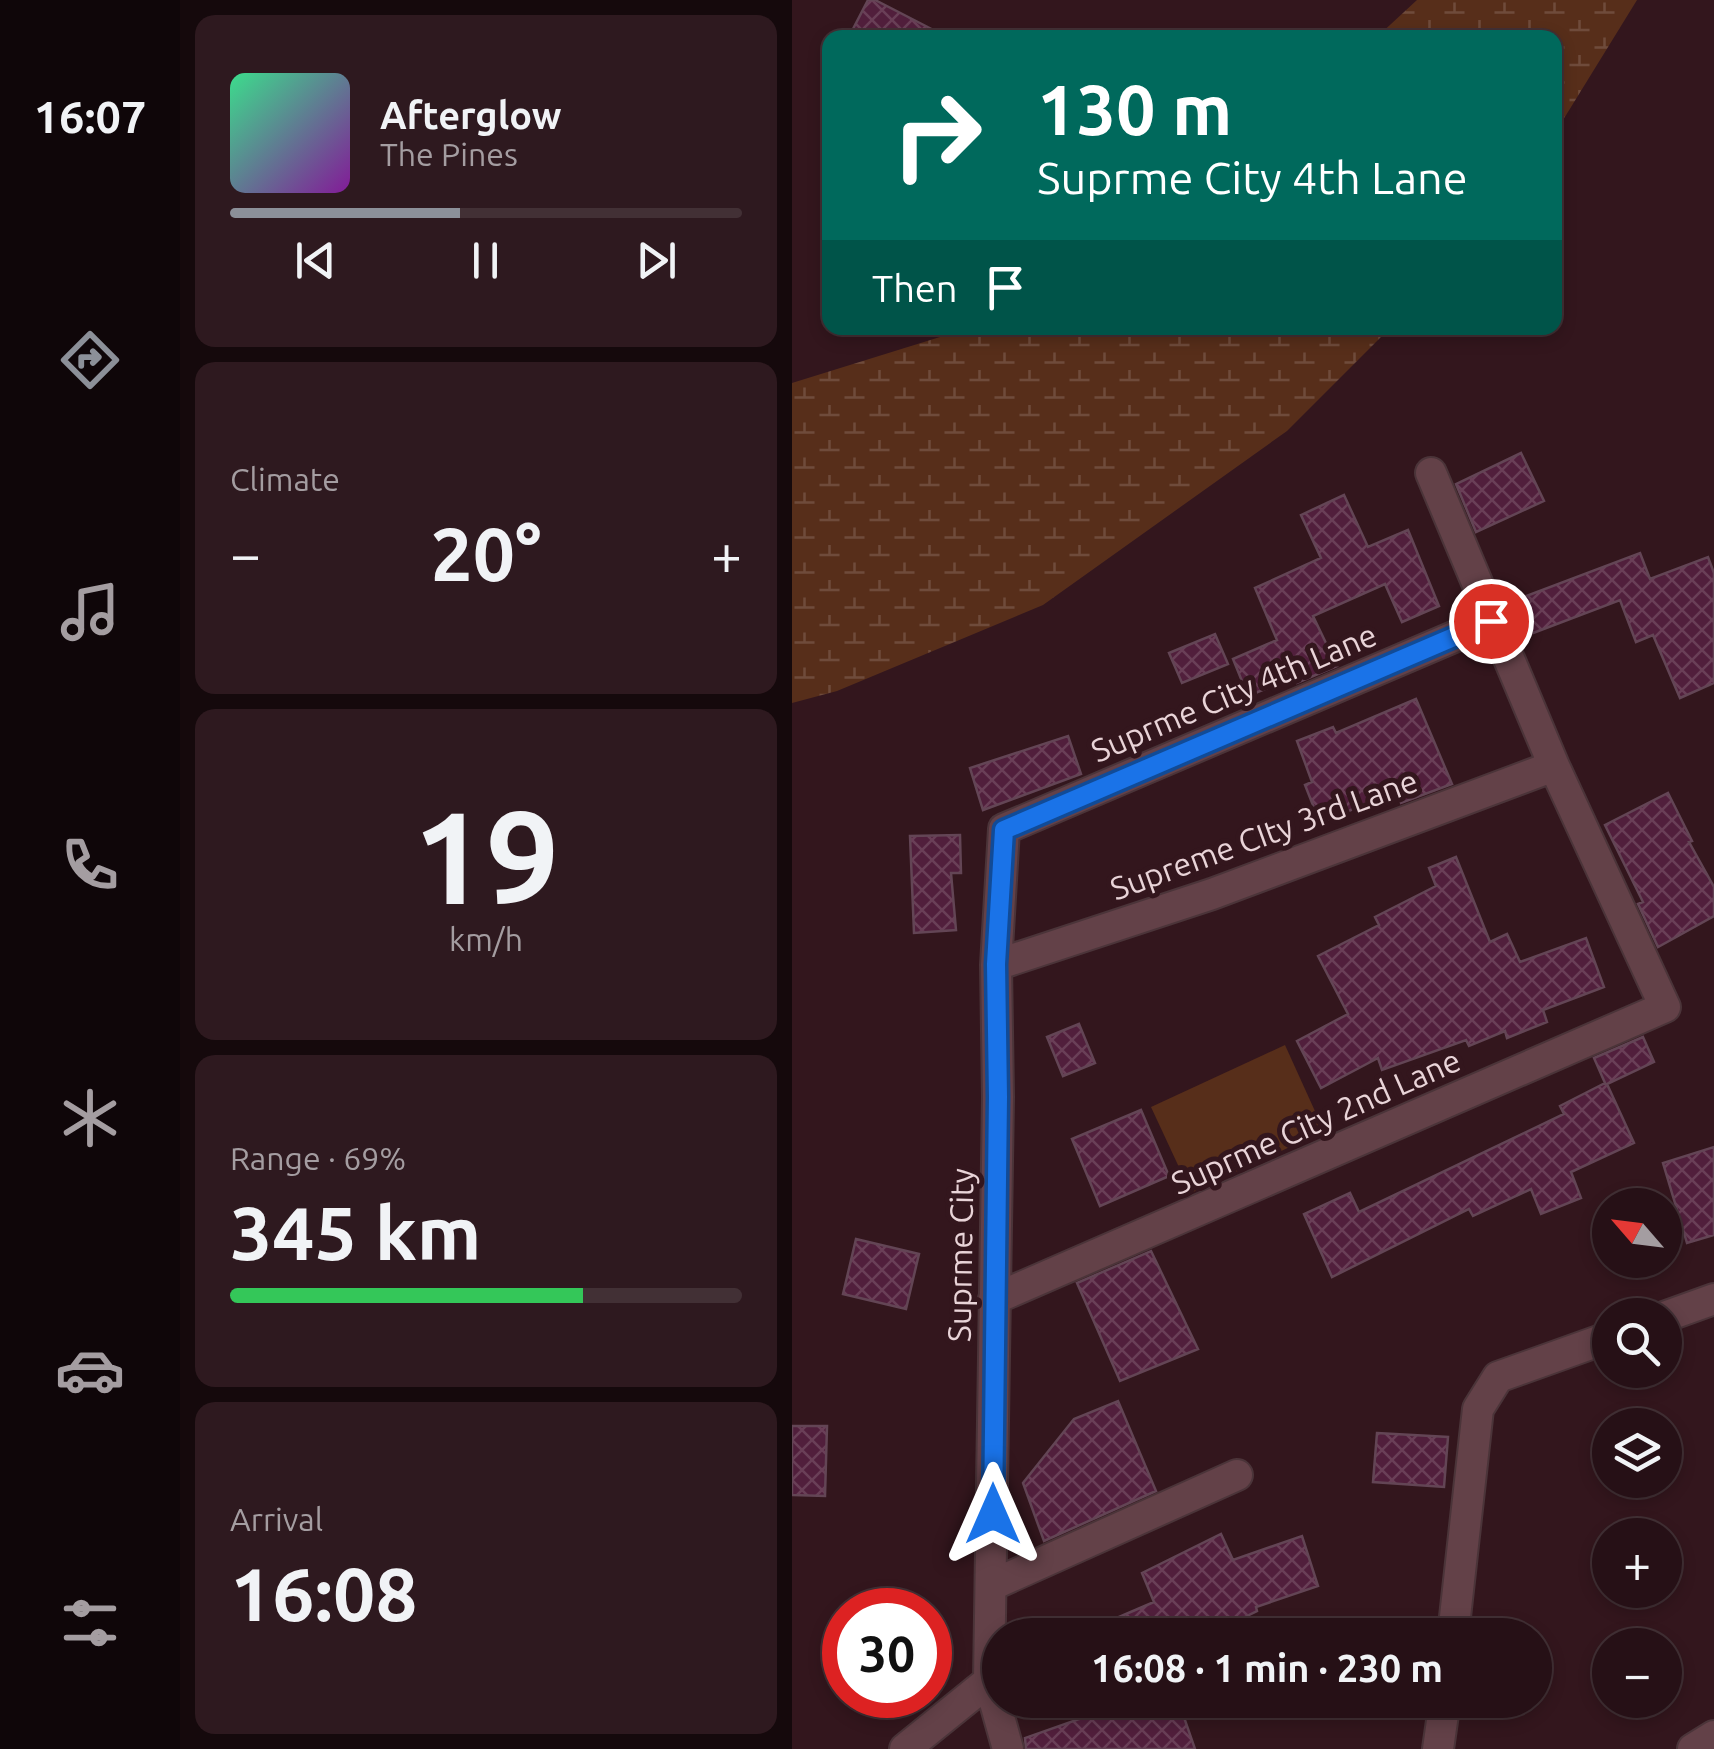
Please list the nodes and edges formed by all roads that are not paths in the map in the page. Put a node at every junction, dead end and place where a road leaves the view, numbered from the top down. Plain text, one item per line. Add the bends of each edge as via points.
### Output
1 (1431, 474) dead end
2 (1491, 621) junction
3 (1554, 766) junction
4 (1004, 830) joint
5 (996, 964) junction
6 (994, 1299) junction
7 (1714, 1299) edge
8 (1682, 1311) edge
9 (1592, 1343) edge
10 (1237, 1475) dead end
11 (992, 1585) junction
12 (991, 1618) edge
13 (1455, 1618) edge
14 (982, 1687) edge
15 (1000, 1718) edge
16 (1442, 1718) edge
17 (1714, 1736) edge
18 (905, 1749) edge
19 (1008, 1749) edge
20 (1438, 1749) edge
21 (1693, 1749) edge

1 - 2 street
2 - 3 street
2 - 4 street, Suprme City 4th Lane
3 - 5 street, Supreme CIty 3rd Lane via 1212,894
3 - 6 street, Suprme City 2nd Lane via 1665,1007
4 - 5 street, Suprme City
5 - 6 street, Suprme City
6 - 11 street, Suprme City
7 - 8 street
9 - 13 street via 1498,1377 1478,1409
10 - 11 street
11 - 12 street, Suprme City
14 - 18 street
15 - 19 street, Suprme City
16 - 20 street
17 - 21 street

